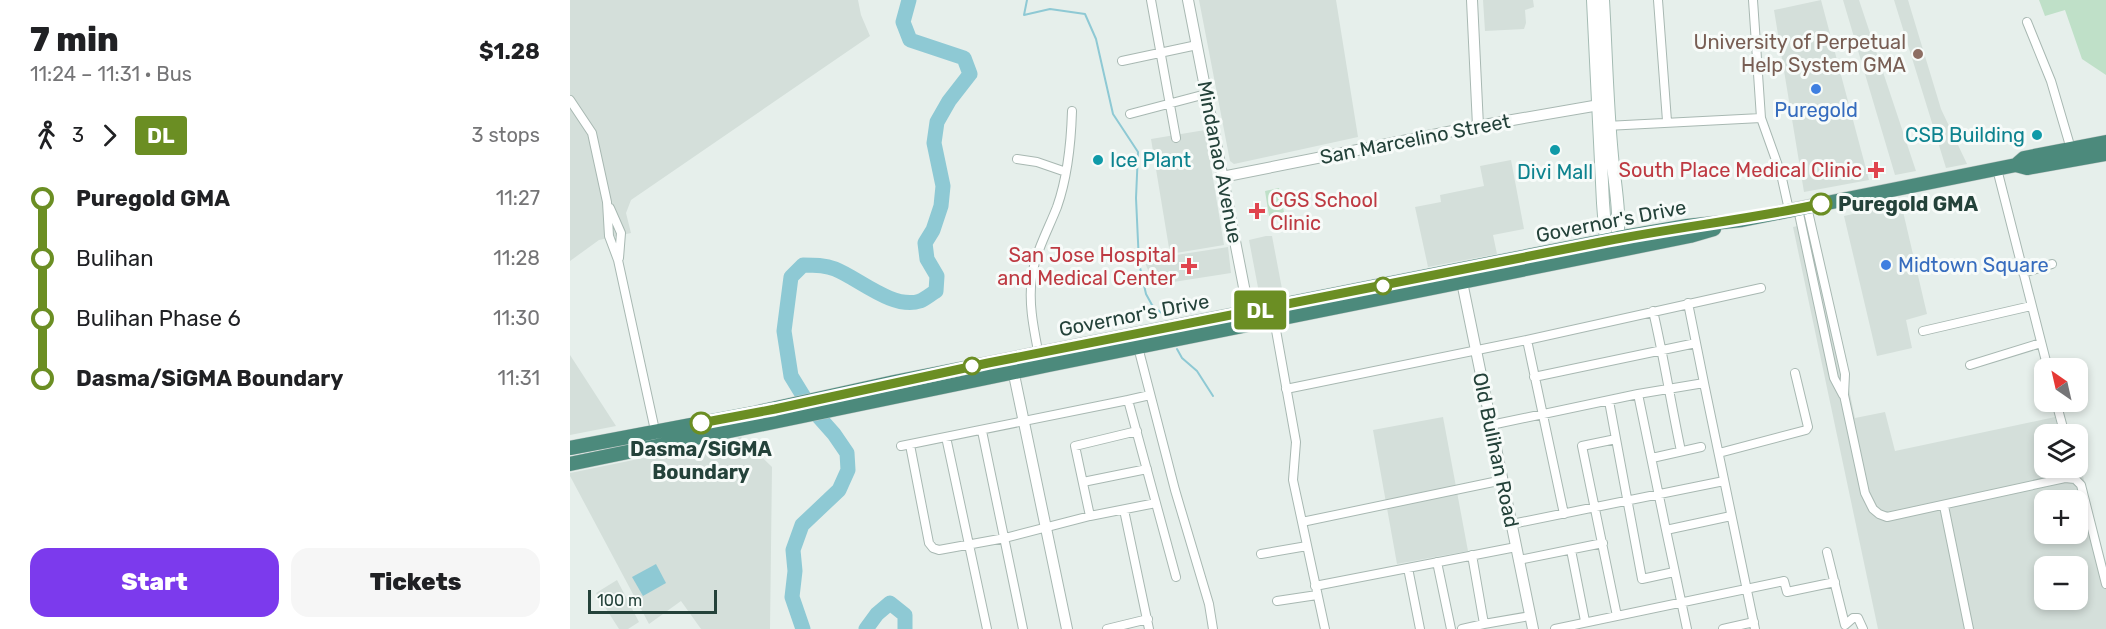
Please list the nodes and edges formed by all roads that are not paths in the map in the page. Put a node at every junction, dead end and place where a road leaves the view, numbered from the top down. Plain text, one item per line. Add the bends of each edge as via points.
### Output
1 (1151, 0) edge
2 (1188, 0) edge
3 (1473, 0) edge
4 (1593, 0) edge
5 (1603, 0) edge
6 (1658, 0) edge
7 (1753, 0) edge
8 (2027, 22) dead end
9 (1197, 45) junction
10 (1161, 54) junction
11 (1122, 62) dead end
12 (1206, 94) junction
13 (570, 100) edge
14 (1171, 104) junction
15 (1603, 104) junction
16 (1072, 111) dead end
17 (1130, 114) dead end
18 (1761, 118) junction
19 (1667, 121) junction
20 (1478, 126) junction
21 (1605, 126) junction
22 (1176, 138) dead end
23 (2106, 142) edge
24 (2071, 149) junction
25 (2106, 154) edge
26 (1017, 159) dead end
27 (2016, 165) junction
28 (1996, 169) junction
29 (1066, 172) junction
30 (1222, 177) junction
31 (1798, 208) junction
32 (1613, 243) junction
33 (2052, 264) dead end
34 (2022, 273) junction
35 (1461, 276) junction
36 (1761, 288) dead end
37 (1688, 303) junction
38 (2031, 306) junction
39 (1653, 311) junction
40 (1250, 318) junction
41 (1274, 319) junction
42 (1923, 331) dead end
43 (1527, 340) junction
44 (1696, 343) junction
45 (2041, 343) junction
46 (1138, 347) junction
47 (1662, 350) junction
48 (1475, 351) junction
49 (2045, 358) edge
50 (1039, 360) junction
51 (1012, 365) junction
52 (1970, 365) dead end
53 (1795, 373) dead end
54 (1534, 377) junction
55 (1704, 383) junction
56 (1286, 389) junction
57 (1667, 389) junction
58 (1638, 394) junction
59 (1150, 395) junction
60 (1128, 400) junction
61 (1609, 401) junction
62 (1543, 415) junction
63 (755, 419) junction
64 (1023, 422) junction
65 (1491, 425) junction
66 (982, 430) junction
67 (655, 431) junction
68 (1137, 431) junction
69 (946, 437) junction
70 (1616, 439) junction
71 (658, 447) junction
72 (1701, 447) dead end
73 (570, 448) edge
74 (1681, 451) junction
75 (1719, 453) junction
76 (1652, 458) junction
77 (570, 464) edge
78 (1147, 469) junction
79 (1503, 480) junction
80 (1724, 481) junction
81 (1083, 483) junction
82 (1658, 494) junction
83 (1627, 501) junction
84 (1156, 503) junction
85 (1944, 506) junction
86 (1595, 508) junction
87 (1124, 510) junction
88 (1564, 514) junction
89 (1090, 516) junction
90 (1731, 516) junction
91 (1302, 522) junction
92 (1512, 524) junction
93 (1047, 528) junction
94 (1666, 530) junction
95 (1005, 538) junction
96 (1603, 543) junction
97 (969, 544) junction
98 (1307, 546) junction
99 (1516, 546) junction
100 (1571, 550) junction
101 (1827, 552) dead end
102 (1261, 555) dead end
103 (1472, 555) junction
104 (1519, 560) junction
105 (1437, 562) junction
106 (1408, 568) junction
107 (1674, 573) junction
108 (1176, 577) dead end
109 (1835, 582) junction
110 (2106, 584) edge
111 (1747, 589) junction
112 (1316, 591) junction
113 (1277, 601) dead end
114 (1682, 603) junction
115 (1530, 616) junction
116 (1617, 616) junction
117 (1148, 619) junction
118 (1585, 621) junction
119 (1484, 624) junction
120 (1755, 626) edge
121 (1842, 627) edge
122 (1111, 628) edge
123 (987, 629) edge
124 (1023, 629) edge
125 (1067, 629) edge
126 (1149, 629) edge
127 (1213, 629) edge
128 (1325, 629) edge
129 (1420, 629) edge
130 (1451, 629) edge
131 (1462, 629) edge
132 (1533, 629) edge
133 (1555, 629) edge
134 (1687, 629) edge
135 (1723, 629) edge
136 (1863, 629) edge
137 (1970, 629) edge

1 - 10 street
2 - 9 street, Mindanao Avenue
3 - 20 street
4 - 15 main road
5 - 15 main road
6 - 19 street
7 - 18 street
8 - 24 street via 2051,81
9 - 10 street
9 - 12 street, Mindanao Avenue
10 - 11 street
10 - 14 street
12 - 14 street
12 - 30 street, Mindanao Avenue
13 - 67 street via 592,133 607,202 609,236 618,261
14 - 17 street
14 - 22 street
15 - 20 street, San Marcelino Street
15 - 21 main road
16 - 29 street
18 - 19 street
18 - 31 street
19 - 21 street
20 - 30 street, San Marcelino Street
21 - 32 main road
23 - 24 highway, Governor's Drive
24 - 27 highway, Governor's Drive via 2024,158
25 - 27 highway, Governor's Drive via 2027,168
26 - 29 street
27 - 28 highway, Governor's Drive
28 - 31 highway, Governor's Drive
28 - 34 street
29 - 50 street via 1032,278 1033,325
30 - 40 street, Mindanao Avenue
31 - 32 highway, Governor's Drive via 1742,220 1687,225
31 - 85 street via 1845,375 1844,395 1865,493 1873,509 1887,517
32 - 35 highway, Governor's Drive
33 - 34 street
34 - 38 street
35 - 40 highway, Governor's Drive
35 - 41 highway, Governor's Drive
35 - 48 street, Old Bulihan Road
36 - 37 street
37 - 39 street
37 - 44 street
38 - 42 street
38 - 45 street
39 - 43 street
39 - 47 street
40 - 41 highway, Governor's Drive
40 - 46 highway, Governor's Drive
40 - 50 highway, Governor's Drive
41 - 56 street
43 - 48 street
43 - 54 street
44 - 47 street
44 - 55 street
45 - 49 street
45 - 52 street
46 - 50 highway, Governor's Drive
46 - 59 street
47 - 54 street
47 - 57 street
48 - 56 street
48 - 65 street, Old Bulihan Road
50 - 51 highway, Governor's Drive
51 - 63 highway, Governor's Drive
51 - 64 street
53 - 75 street via 1808,427
54 - 62 street
55 - 57 street
55 - 75 street
56 - 91 street via 1296,442 1293,480
57 - 58 street
57 - 74 street
58 - 61 street
58 - 76 street
59 - 60 street
59 - 127 street
60 - 64 street
60 - 68 street
61 - 62 street
61 - 70 street
62 - 65 street
62 - 88 street
63 - 67 highway, Governor's Drive
63 - 71 highway, Governor's Drive
64 - 66 street
64 - 93 street
65 - 79 street, Old Bulihan Road
66 - 69 street
66 - 95 street
67 - 71 street
67 - 73 highway, Governor's Drive
68 - 78 street
68 - 81 street via 1075,446
69 - 97 street
69 - 97 street via 905,445 929,543 939,549
70 - 83 street
70 - 86 street via 1582,446
71 - 77 highway, Governor's Drive
72 - 74 street
74 - 76 street
75 - 80 street
76 - 82 street
78 - 81 street
78 - 84 street
79 - 91 street
79 - 92 street, Old Bulihan Road
80 - 82 street
80 - 90 street
81 - 89 street
82 - 83 street
82 - 94 street
83 - 86 street
83 - 107 street via 1642,579
84 - 87 street
84 - 108 street
85 - 110 street via 2075,479 2080,485
85 - 137 street
86 - 88 street
86 - 96 street
87 - 89 street
87 - 117 street
88 - 92 street
89 - 93 street
90 - 94 street
90 - 111 street
91 - 98 street
92 - 99 street, Old Bulihan Road
93 - 95 street
93 - 125 street
94 - 107 street
95 - 97 street
95 - 124 street
96 - 100 street
96 - 116 street
97 - 123 street
98 - 102 street
98 - 112 street
99 - 103 street
99 - 104 street, Old Bulihan Road
100 - 104 street
100 - 118 street
101 - 109 street
103 - 105 street
103 - 119 street
104 - 115 street, Old Bulihan Road
105 - 106 street
105 - 130 street
106 - 112 street
106 - 129 street
107 - 114 street
109 - 111 street via 1787,592 1784,580
109 - 121 street
111 - 114 street
111 - 120 street
112 - 113 street
112 - 128 street
114 - 116 street
114 - 134 street
115 - 119 street
115 - 132 street, Old Bulihan Road
116 - 118 street
117 - 122 street
117 - 126 street
118 - 133 street
119 - 131 street
120 - 135 street
121 - 136 street via 1858,618

